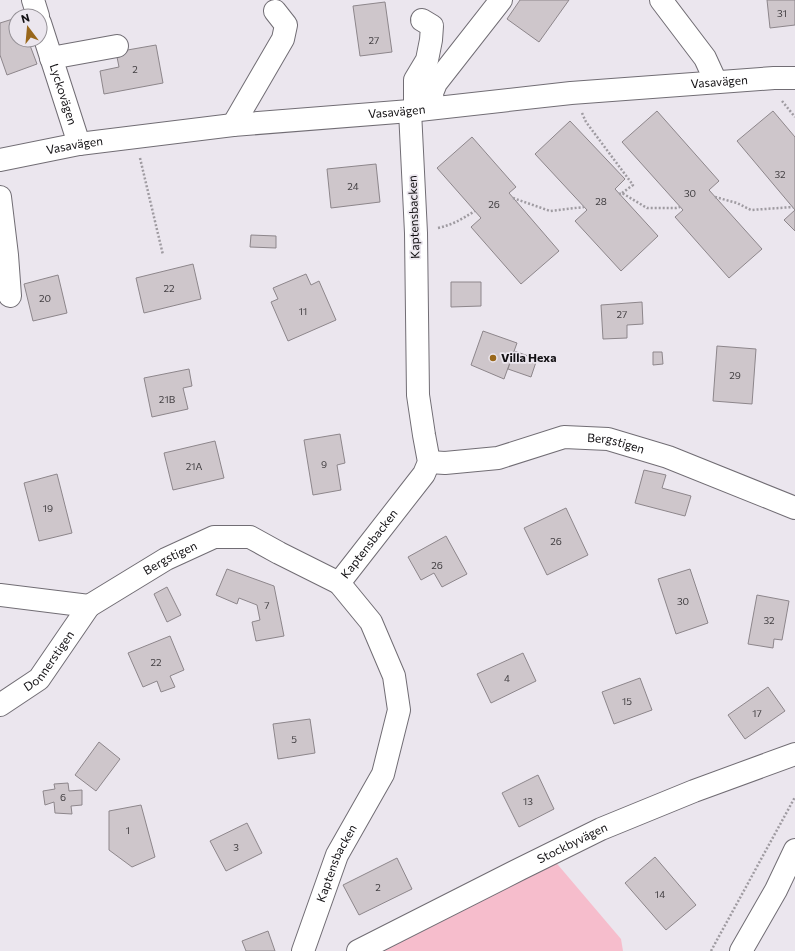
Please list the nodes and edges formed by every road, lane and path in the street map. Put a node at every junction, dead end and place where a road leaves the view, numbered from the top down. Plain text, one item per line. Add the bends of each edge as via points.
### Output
1 (502, 0) edge
2 (662, 0) edge
3 (275, 11) dead end
4 (422, 20) dead end
5 (117, 46) dead end
6 (48, 48) edge
7 (51, 58) junction
8 (795, 78) edge
9 (716, 82) junction
10 (571, 93) junction
11 (419, 110) junction
12 (233, 125) junction
13 (136, 137) junction
14 (79, 144) junction
15 (0, 160) edge
16 (0, 197) edge
17 (715, 197) dead end
18 (513, 198) dead end
19 (584, 207) dead end
20 (680, 207) dead end
21 (793, 207) dead end
22 (475, 211) dead end
23 (416, 233) junction
24 (163, 255) dead end
25 (10, 296) dead end
26 (429, 462) junction
27 (795, 508) edge
28 (339, 583) junction
29 (0, 595) edge
30 (88, 606) junction
31 (0, 706) edge
32 (795, 754) edge
33 (795, 797) edge
34 (795, 850) edge
35 (303, 951) edge
36 (358, 951) edge
37 (711, 951) edge
38 (741, 951) edge

1 - 11 street via 436,83
2 - 9 street via 705,58
3 - 12 street via 286,25 283,39
4 - 11 street via 432,26 427,60 415,80
5 - 7 street
6 - 7 street, Lyckovägen
7 - 14 street, Lyckovägen
8 - 9 street, Vasavägen
9 - 10 street, Vasavägen
10 - 11 street, Vasavägen
10 - 20 path via 586,122 633,185 621,194 647,208
11 - 12 street, Vasavägen
11 - 23 street, Kaptensbacken
12 - 13 street, Vasavägen
13 - 14 street, Vasavägen
13 - 24 path
14 - 15 street, Vasavägen
16 - 25 street
17 - 21 path via 751,210
18 - 19 path via 550,211
22 - 23 path via 448,226
23 - 26 street, Kaptensbacken via 418,395
26 - 27 street, Bergstigen via 498,458 564,436 608,439 668,457
26 - 28 street, Kaptensbacken via 424,474
28 - 30 street, Bergstigen via 250,537 214,537 166,559
28 - 35 street, Kaptensbacken via 371,622 394,676 399,710 383,774 337,855
29 - 30 street
30 - 31 street, Donnerstigen via 39,679
32 - 36 street, Stockbyvägen via 694,790 601,829
33 - 37 path
34 - 38 street via 776,890

